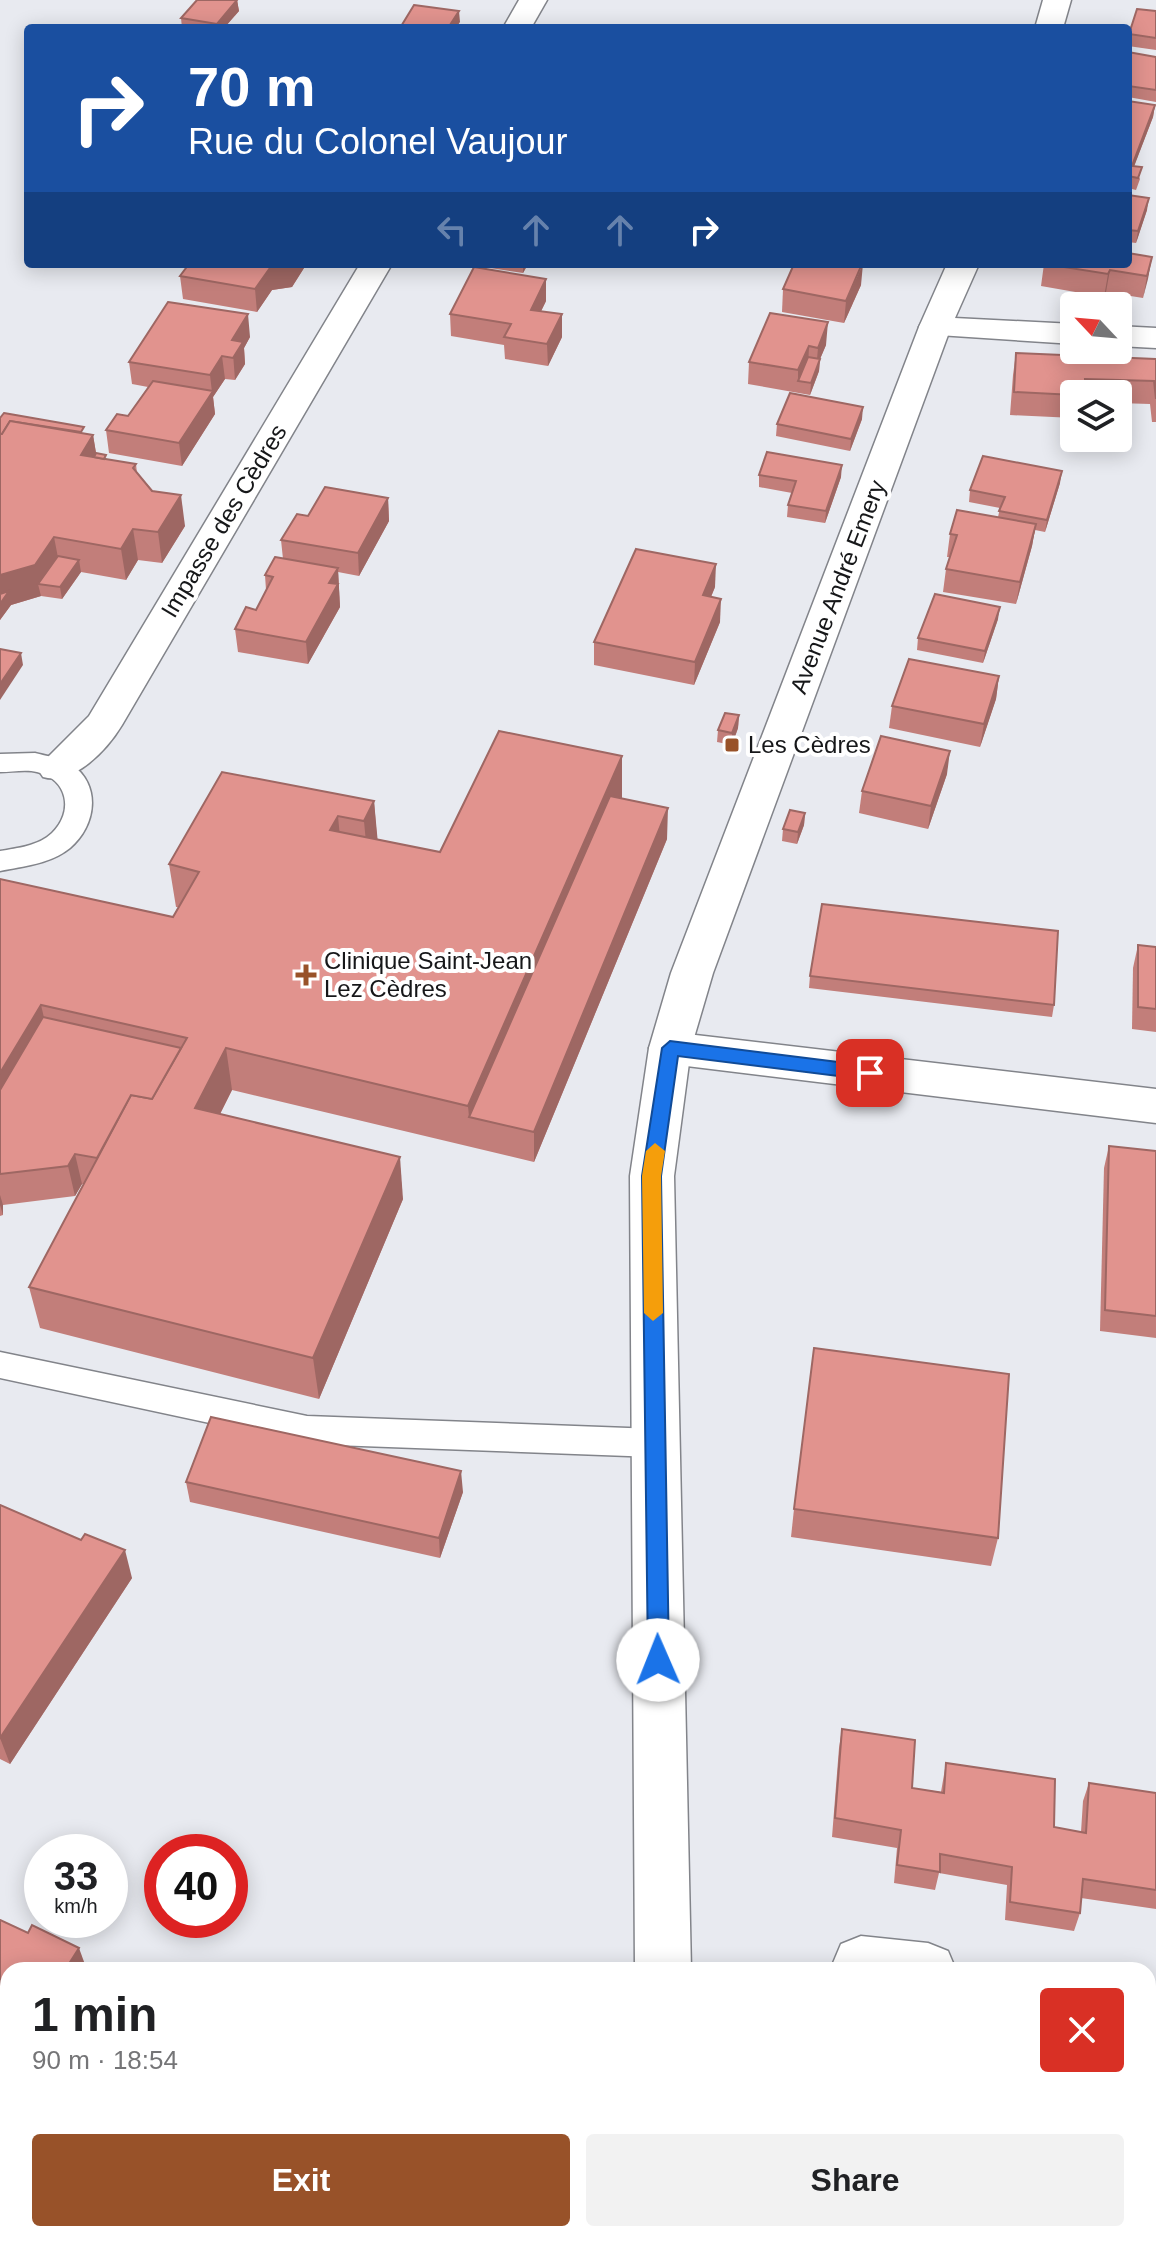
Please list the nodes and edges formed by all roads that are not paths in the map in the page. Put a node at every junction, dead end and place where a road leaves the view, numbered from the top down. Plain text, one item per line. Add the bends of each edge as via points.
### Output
1 (533, 0) edge
2 (1057, 0) edge
3 (519, 24) edge
4 (1050, 24) edge
5 (374, 268) edge
6 (961, 268) edge
7 (935, 327) junction
8 (1060, 333) edge
9 (1132, 337) edge
10 (1156, 338) edge
11 (0, 763) edge
12 (57, 768) junction
13 (0, 861) edge
14 (670, 1048) junction
15 (1156, 1106) edge
16 (0, 1365) edge
17 (655, 1443) junction
18 (663, 1962) edge

1 - 3 street
2 - 4 street
5 - 12 street, Impasse des Cèdres via 103,725
6 - 7 street, Avenue André Emery
7 - 8 street
7 - 14 street, Avenue André Emery via 692,973
9 - 10 street
11 - 12 lane via 37,762
12 - 13 lane via 81,793 75,827 40,854
14 - 15 street
14 - 17 street, Avenue André Emery via 652,1176
16 - 17 lane via 307,1430
17 - 18 street, Avenue André Emery

